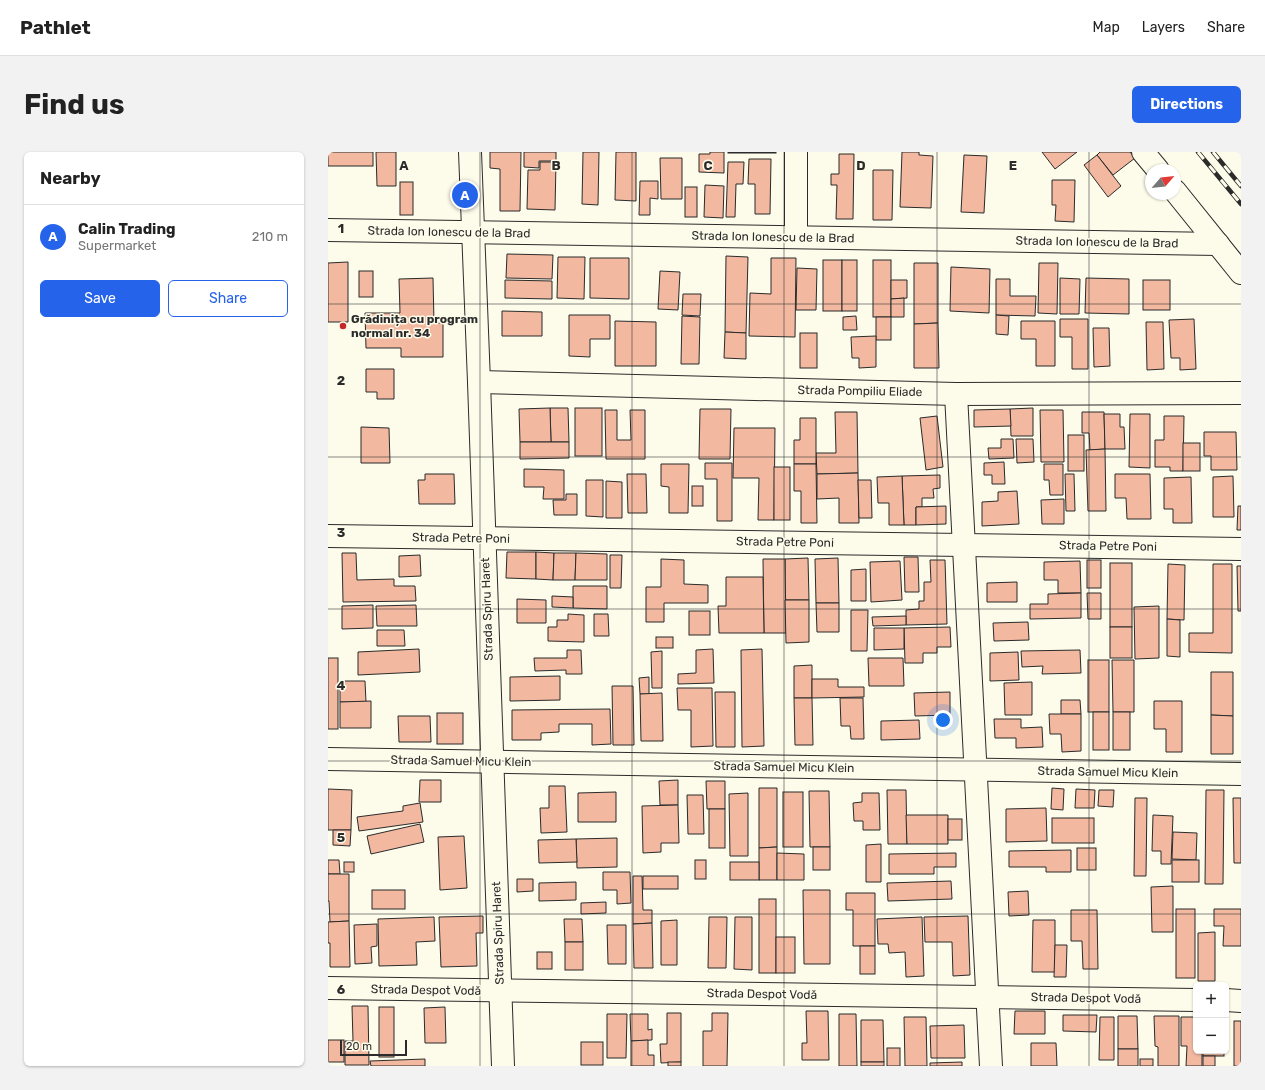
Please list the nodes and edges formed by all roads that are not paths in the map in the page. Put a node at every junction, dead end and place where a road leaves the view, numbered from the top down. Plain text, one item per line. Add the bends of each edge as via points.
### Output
1 (470, 152) edge
2 (796, 152) edge
3 (1143, 152) edge
4 (1153, 164) edge
5 (1181, 198) edge
6 (328, 230) edge
7 (473, 232) junction
8 (796, 237) junction
9 (1218, 244) junction
10 (1241, 273) edge
11 (479, 382) junction
12 (956, 394) junction
13 (1241, 394) edge
14 (328, 536) edge
15 (485, 538) junction
16 (964, 544) junction
17 (1241, 549) edge
18 (328, 759) edge
19 (493, 762) junction
20 (976, 770) junction
21 (1241, 774) edge
22 (328, 988) edge
23 (500, 991) junction
24 (988, 997) junction
25 (1193, 1000) edge
26 (1229, 1000) edge
27 (1241, 1001) edge
28 (503, 1066) edge
29 (991, 1066) edge

1 - 7 street, Strada Spiru Haret
2 - 8 street
3 - 4 street
5 - 9 street
6 - 7 street, Strada Ion Ionescu de la Brad
7 - 8 street, Strada Ion Ionescu de la Brad
7 - 11 street, Strada Spiru Haret
8 - 9 street, Strada Ion Ionescu de la Brad
9 - 10 street
11 - 12 street, Strada Pompiliu Eliade
11 - 15 street, Strada Spiru Haret
12 - 13 street, Strada Pompiliu Eliade
12 - 16 street
14 - 15 street, Strada Petre Poni
15 - 16 street, Strada Petre Poni
15 - 19 street, Strada Spiru Haret
16 - 17 street, Strada Petre Poni
16 - 20 street
18 - 19 street, Strada Samuel Micu Klein
19 - 20 street, Strada Samuel Micu Klein
19 - 23 street, Strada Spiru Haret
20 - 21 street, Strada Samuel Micu Klein
20 - 24 street
22 - 23 street, Strada Despot Vodă
23 - 24 street, Strada Despot Vodă
23 - 28 street, Strada Spiru Haret
24 - 25 street, Strada Despot Vodă
24 - 29 street
26 - 27 street

